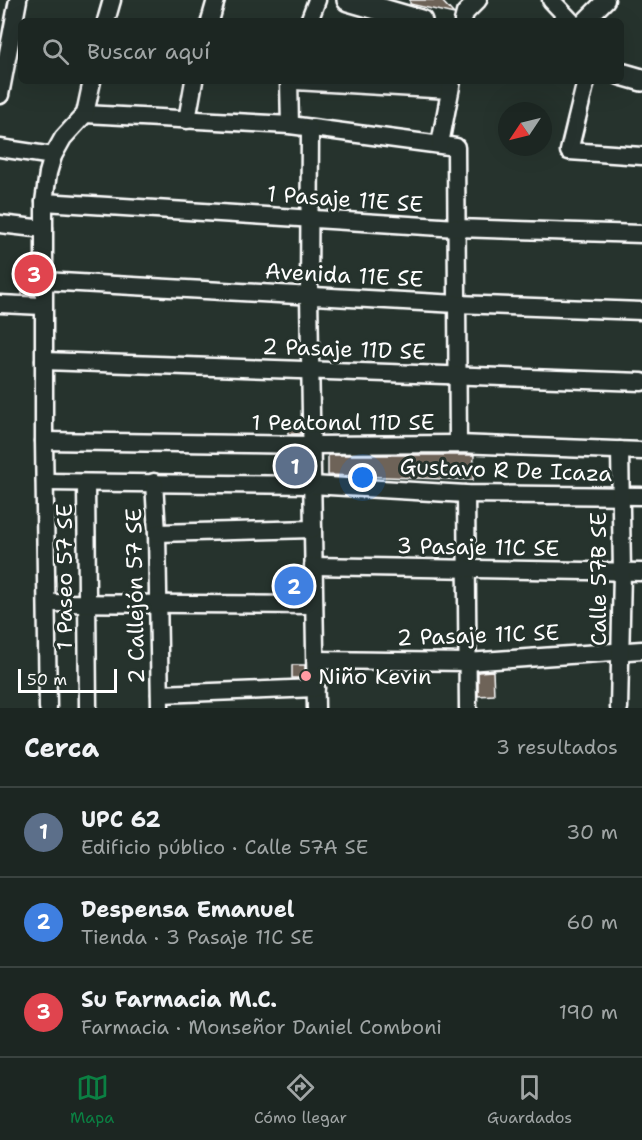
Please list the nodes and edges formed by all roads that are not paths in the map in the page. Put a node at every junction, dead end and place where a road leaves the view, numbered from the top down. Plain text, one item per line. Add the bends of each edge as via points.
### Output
1 (18, 0) edge
2 (112, 0) edge
3 (216, 0) edge
4 (317, 0) edge
5 (348, 0) edge
6 (478, 0) edge
7 (551, 0) edge
8 (606, 0) edge
9 (107, 18) edge
10 (211, 18) edge
11 (310, 18) edge
12 (411, 18) edge
13 (464, 18) edge
14 (568, 18) edge
15 (588, 18) edge
16 (624, 75) edge
17 (642, 80) edge
18 (91, 84) edge
19 (193, 84) edge
20 (289, 84) edge
21 (389, 84) edge
22 (585, 84) edge
23 (451, 86) edge
24 (0, 95) edge
25 (85, 114) junction
26 (187, 120) junction
27 (290, 125) junction
28 (310, 129) junction
29 (448, 146) junction
30 (0, 148) edge
31 (53, 156) junction
32 (642, 156) edge
33 (44, 201) junction
34 (310, 219) junction
35 (0, 224) edge
36 (457, 228) junction
37 (44, 229) junction
38 (642, 234) edge
39 (43, 281) junction
40 (309, 295) junction
41 (0, 304) edge
42 (457, 304) junction
43 (43, 306) junction
44 (642, 311) edge
45 (44, 361) junction
46 (310, 371) junction
47 (458, 376) junction
48 (642, 382) edge
49 (44, 441) junction
50 (458, 444) junction
51 (312, 445) junction
52 (620, 450) junction
53 (642, 451) edge
54 (45, 482) junction
55 (154, 482) junction
56 (86, 483) junction
57 (312, 484) junction
58 (466, 494) junction
59 (621, 495) junction
60 (642, 496) edge
61 (313, 529) junction
62 (157, 533) junction
63 (313, 566) junction
64 (467, 569) junction
65 (622, 572) junction
66 (642, 572) edge
67 (47, 603) junction
68 (158, 604) junction
69 (86, 605) junction
70 (314, 605) junction
71 (620, 650) junction
72 (642, 650) edge
73 (316, 660) junction
74 (467, 662) junction
75 (316, 688) junction
76 (160, 701) edge
77 (48, 708) edge
78 (88, 708) edge
79 (316, 708) edge
80 (468, 708) edge
81 (619, 708) edge

1 - 24 street
2 - 9 street
3 - 10 street
4 - 11 street
5 - 12 main road
6 - 13 street
7 - 14 street
8 - 15 street
16 - 17 main road
18 - 25 street
19 - 26 street
20 - 27 street
21 - 23 street
22 - 32 street via 569,151
23 - 29 street
25 - 26 street
25 - 31 street
26 - 27 street
27 - 28 street
28 - 29 street
28 - 34 street
29 - 36 street
30 - 31 street
31 - 33 street
33 - 34 street, 1 Pasaje 11E SE
33 - 37 street
34 - 36 street, 1 Pasaje 11E SE
34 - 40 street
35 - 37 street
36 - 38 street, 1 Pasaje 11E SE
36 - 42 street
37 - 39 street
39 - 40 street, Avenida 11E SE
39 - 43 street
40 - 42 street, Avenida 11E SE
40 - 46 street
41 - 43 street
42 - 44 street, Avenida 11E SE
42 - 47 street
43 - 45 street
45 - 46 street, 2 Pasaje 11D SE
45 - 49 street
46 - 47 street, 2 Pasaje 11D SE
46 - 51 street
47 - 48 street, 2 Pasaje 11D SE
47 - 50 street
49 - 51 street, 1 Peatonal 11D SE
49 - 54 street
50 - 51 street, 1 Peatonal 11D SE
50 - 52 street, 1 Peatonal 11D SE
51 - 57 street
52 - 53 street, 1 Peatonal 11D SE
52 - 59 street, Calle 57B SE
54 - 56 street, Gustavo R De Icaza
54 - 67 street
55 - 56 street, Gustavo R De Icaza
55 - 57 street, Gustavo R De Icaza
55 - 62 street, 2 Callejón 57 SE
56 - 69 street, 1 Paseo 57 SE
57 - 58 street, Gustavo R De Icaza
57 - 61 street
58 - 59 street, Gustavo R De Icaza
58 - 64 street
59 - 60 street, Gustavo R De Icaza
59 - 65 street, Calle 57B SE
61 - 62 street
61 - 63 street
62 - 68 street, 2 Callejón 57 SE
63 - 64 street, 3 Pasaje 11C SE
63 - 70 street
64 - 65 street, 3 Pasaje 11C SE
64 - 74 street
65 - 66 street, 3 Pasaje 11C SE
65 - 71 street, Calle 57B SE
67 - 69 street
67 - 77 street
68 - 69 street
68 - 70 street
68 - 76 street, 2 Callejón 57 SE
69 - 78 street, 1 Paseo 57 SE
70 - 73 street
71 - 72 street, 2 Pasaje 11C SE
71 - 74 street, 2 Pasaje 11C SE
71 - 81 street, Calle 57B SE
73 - 74 street, 2 Pasaje 11C SE
73 - 75 street
74 - 80 street
75 - 76 street
75 - 79 street

